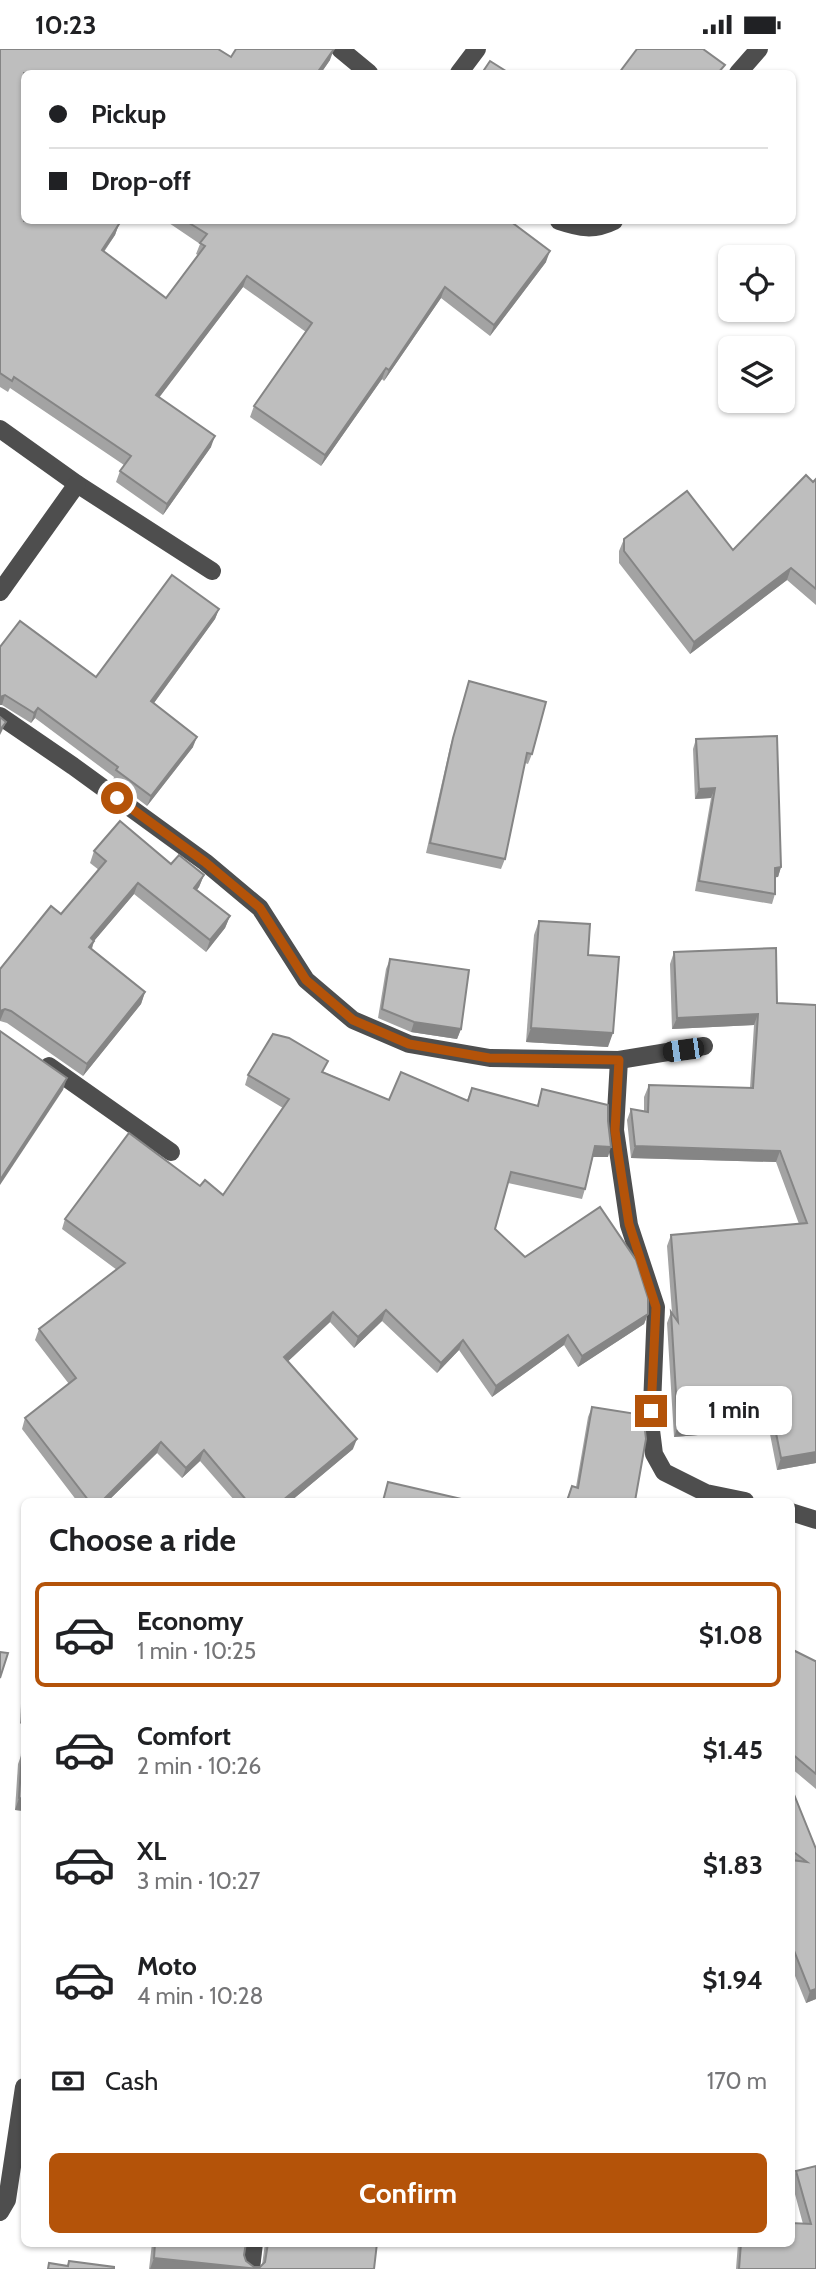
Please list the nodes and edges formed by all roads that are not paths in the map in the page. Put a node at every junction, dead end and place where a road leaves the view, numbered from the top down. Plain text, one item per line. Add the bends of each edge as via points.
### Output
1 (340, 49) edge
2 (477, 49) edge
3 (759, 49) edge
4 (365, 70) edge
5 (461, 70) edge
6 (741, 70) edge
7 (568, 224) edge
8 (607, 224) edge
9 (0, 429) edge
10 (77, 484) junction
11 (212, 571) dead end
12 (0, 593) edge
13 (0, 716) edge
14 (704, 1047) dead end
15 (32, 1054) edge
16 (619, 1060) junction
17 (171, 1152) dead end
18 (730, 1498) edge
19 (795, 1513) edge
20 (816, 1520) edge
21 (21, 2107) edge
22 (0, 2212) edge
23 (254, 2247) edge
24 (251, 2269) edge

1 - 4 street
2 - 5 street
3 - 6 street
7 - 8 street via 596,229
9 - 10 street
10 - 11 street
10 - 12 street
13 - 16 street via 205,862 260,908 306,980 353,1020 409,1044 489,1058
14 - 16 street
15 - 17 street
16 - 18 street via 615,1130 629,1224 656,1307 654,1454 664,1472 706,1493
19 - 20 street
21 - 22 street via 7,2200
23 - 24 street

